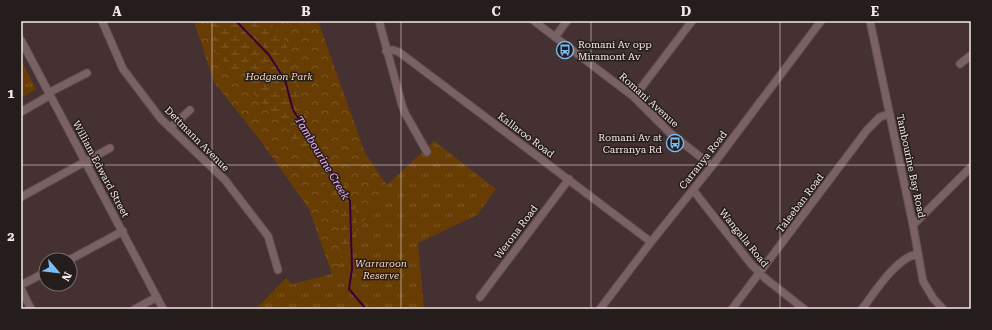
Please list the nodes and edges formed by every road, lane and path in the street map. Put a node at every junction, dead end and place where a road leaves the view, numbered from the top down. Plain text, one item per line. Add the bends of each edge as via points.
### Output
1 (102, 21) edge
2 (379, 21) edge
3 (534, 21) edge
4 (567, 21) edge
5 (692, 21) edge
6 (821, 21) edge
7 (870, 21) edge
8 (555, 37) junction
9 (21, 40) edge
10 (385, 47) junction
11 (971, 55) edge
12 (960, 64) dead end
13 (87, 73) dead end
14 (49, 93) junction
15 (634, 97) junction
16 (190, 110) dead end
17 (21, 112) edge
18 (889, 114) junction
19 (170, 128) junction
20 (110, 148) dead end
21 (427, 152) dead end
22 (85, 162) junction
23 (712, 166) junction
24 (971, 166) edge
25 (569, 179) junction
26 (693, 190) junction
27 (21, 197) edge
28 (913, 225) junction
29 (123, 231) junction
30 (651, 242) junction
31 (917, 254) junction
32 (78, 255) edge
33 (278, 270) dead end
34 (759, 274) junction
35 (38, 276) edge
36 (21, 285) edge
37 (21, 289) edge
38 (157, 297) junction
39 (480, 297) dead end
40 (31, 309) edge
41 (134, 309) edge
42 (163, 309) edge
43 (600, 309) edge
44 (732, 309) edge
45 (804, 309) edge
46 (862, 309) edge
47 (943, 309) edge

1 - 19 street, Dettmann Avenue via 123,69
2 - 10 street
3 - 8 street, Romani Avenue
4 - 8 street
5 - 15 street
6 - 23 street, Carranya Road
7 - 18 street, Tambourine Bay Road
8 - 15 street, Romani Avenue
9 - 14 street, William Edward Street
10 - 21 street via 405,113
10 - 25 street, Kallaroo Road via 399,52
11 - 12 street
13 - 14 street
14 - 17 street via 47,97
14 - 22 street, William Edward Street
15 - 23 street, Romani Avenue via 674,136
16 - 19 street
18 - 28 street, Tambourine Bay Road
18 - 34 street, Taleeban Road via 880,117 867,130
19 - 33 street, Dettmann Avenue via 225,180 268,236
20 - 22 street
22 - 27 street
22 - 29 street, William Edward Street
23 - 26 street, Carranya Road
24 - 28 street
25 - 30 street, Kallaroo Road
25 - 39 street, Werona Road
26 - 30 street, Carranya Road
26 - 34 street, Wangalla Road
28 - 31 street, Tambourine Bay Road
29 - 32 street
29 - 38 street, William Edward Street
30 - 43 street, Carranya Road
31 - 46 street via 893,270
31 - 47 street, Tambourine Bay Road via 925,285
34 - 44 street, Taleeban Road
34 - 45 street, Wangalla Road
35 - 36 street
37 - 40 street
38 - 41 street
38 - 42 street, William Edward Street

